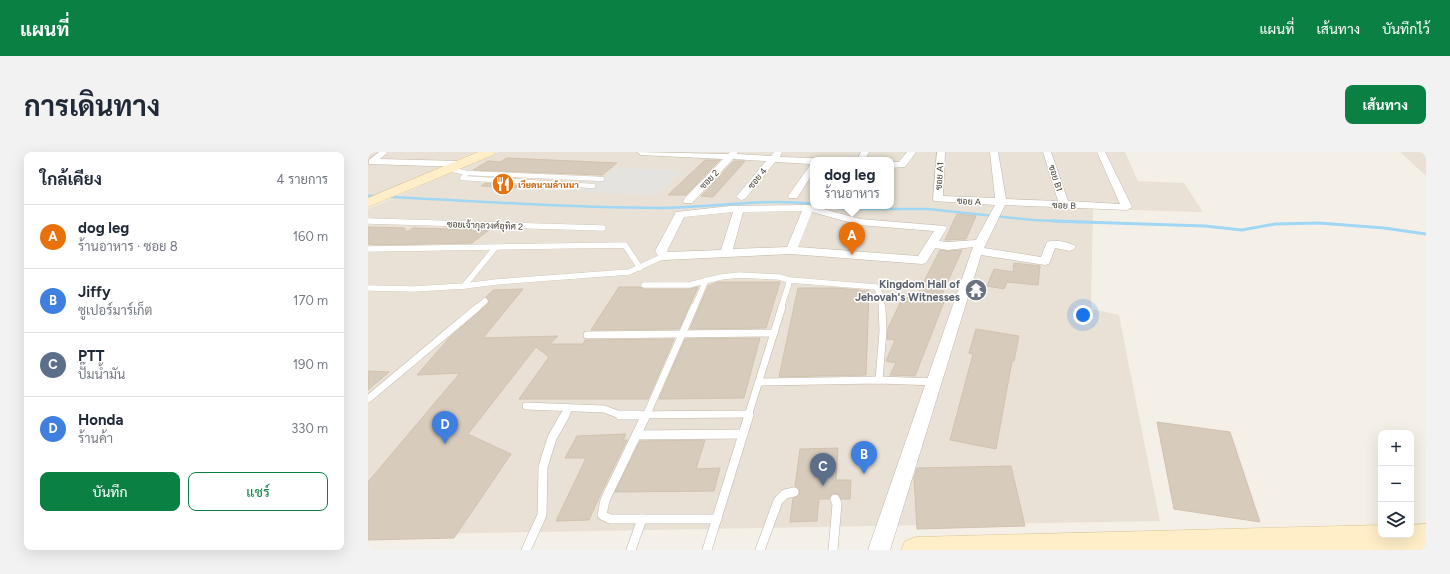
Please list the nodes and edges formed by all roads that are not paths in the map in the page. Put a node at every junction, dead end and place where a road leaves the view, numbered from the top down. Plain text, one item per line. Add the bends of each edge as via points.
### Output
1 (384, 152) edge
2 (489, 152) edge
3 (641, 152) edge
4 (912, 152) edge
5 (941, 152) edge
6 (994, 152) edge
7 (1047, 152) edge
8 (1101, 152) edge
9 (732, 154) edge
10 (776, 155) edge
11 (810, 158) edge
12 (370, 164) edge
13 (894, 165) edge
14 (459, 169) junction
15 (810, 170) edge
16 (602, 179) dead end
17 (593, 186) dead end
18 (793, 196) dead end
19 (741, 197) dead end
20 (938, 199) joint
21 (688, 201) dead end
22 (368, 203) edge
23 (1001, 203) junction
24 (1064, 205) junction
25 (809, 208) joint
26 (739, 209) junction
27 (813, 209) edge
28 (368, 222) edge
29 (603, 228) dead end
30 (932, 244) junction
31 (948, 246) junction
32 (1070, 247) dead end
33 (495, 248) junction
34 (368, 249) edge
35 (791, 250) junction
36 (977, 251) junction
37 (726, 252) junction
38 (664, 256) junction
39 (640, 268) junction
40 (706, 280) junction
41 (790, 280) junction
42 (644, 285) dead end
43 (464, 286) junction
44 (368, 288) edge
45 (485, 301) dead end
46 (682, 334) junction
47 (774, 334) junction
48 (587, 335) dead end
49 (879, 380) junction
50 (759, 382) junction
51 (935, 382) junction
52 (368, 399) edge
53 (526, 406) dead end
54 (569, 408) junction
55 (749, 414) junction
56 (646, 416) junction
57 (743, 434) junction
58 (637, 435) junction
59 (794, 492) dead end
60 (835, 499) dead end
61 (642, 519) junction
62 (717, 519) junction
63 (1426, 538) edge
64 (526, 550) edge
65 (631, 550) edge
66 (707, 550) edge
67 (760, 550) edge
68 (833, 550) edge
69 (879, 550) edge
70 (916, 550) edge

1 - 12 street
2 - 14 main road
3 - 9 street
4 - 13 street via 902,165
5 - 20 street, ซอย A1
6 - 23 street
7 - 24 street, ซอย B1
8 - 24 street, ซอย B via 1127,207
9 - 10 street
9 - 21 street, ซอย 2
10 - 11 street
10 - 19 street, ซอย 4
12 - 14 street
14 - 16 lane
14 - 17 lane via 462,178
14 - 22 main road
15 - 18 street
20 - 23 street, ซอย A
23 - 24 street, ซอย B
23 - 36 street
25 - 26 street
25 - 35 street
26 - 37 street
26 - 38 street via 680,214 661,251
27 - 30 street via 859,222 941,228
28 - 29 lane, ซอยเจ้ากุลวงศ์อุทิศ 2
30 - 31 street
30 - 35 street via 922,260
31 - 36 street
31 - 36 street
32 - 36 street via 1051,244 1045,261
33 - 34 lane
33 - 39 lane via 625,245
33 - 43 lane
35 - 37 street
36 - 51 street
37 - 38 street
38 - 39 lane
39 - 43 lane via 629,272
40 - 41 lane via 739,275
40 - 42 lane via 689,284
40 - 46 lane
41 - 47 lane
41 - 49 lane via 876,287 881,292 883,319
43 - 44 lane
45 - 52 lane
46 - 47 lane
46 - 48 lane
46 - 56 lane
47 - 50 lane
49 - 50 lane
49 - 51 lane
50 - 55 lane
51 - 69 street
53 - 54 lane
54 - 56 lane via 604,409 620,415
54 - 64 lane via 552,438 543,467 542,515
55 - 56 lane
55 - 57 lane
56 - 58 lane
57 - 58 lane
57 - 62 lane
58 - 61 lane via 605,500 602,515 610,519
59 - 67 lane via 788,492 776,504
60 - 68 lane via 837,504
61 - 62 lane
61 - 65 lane
62 - 66 lane
63 - 70 main road

